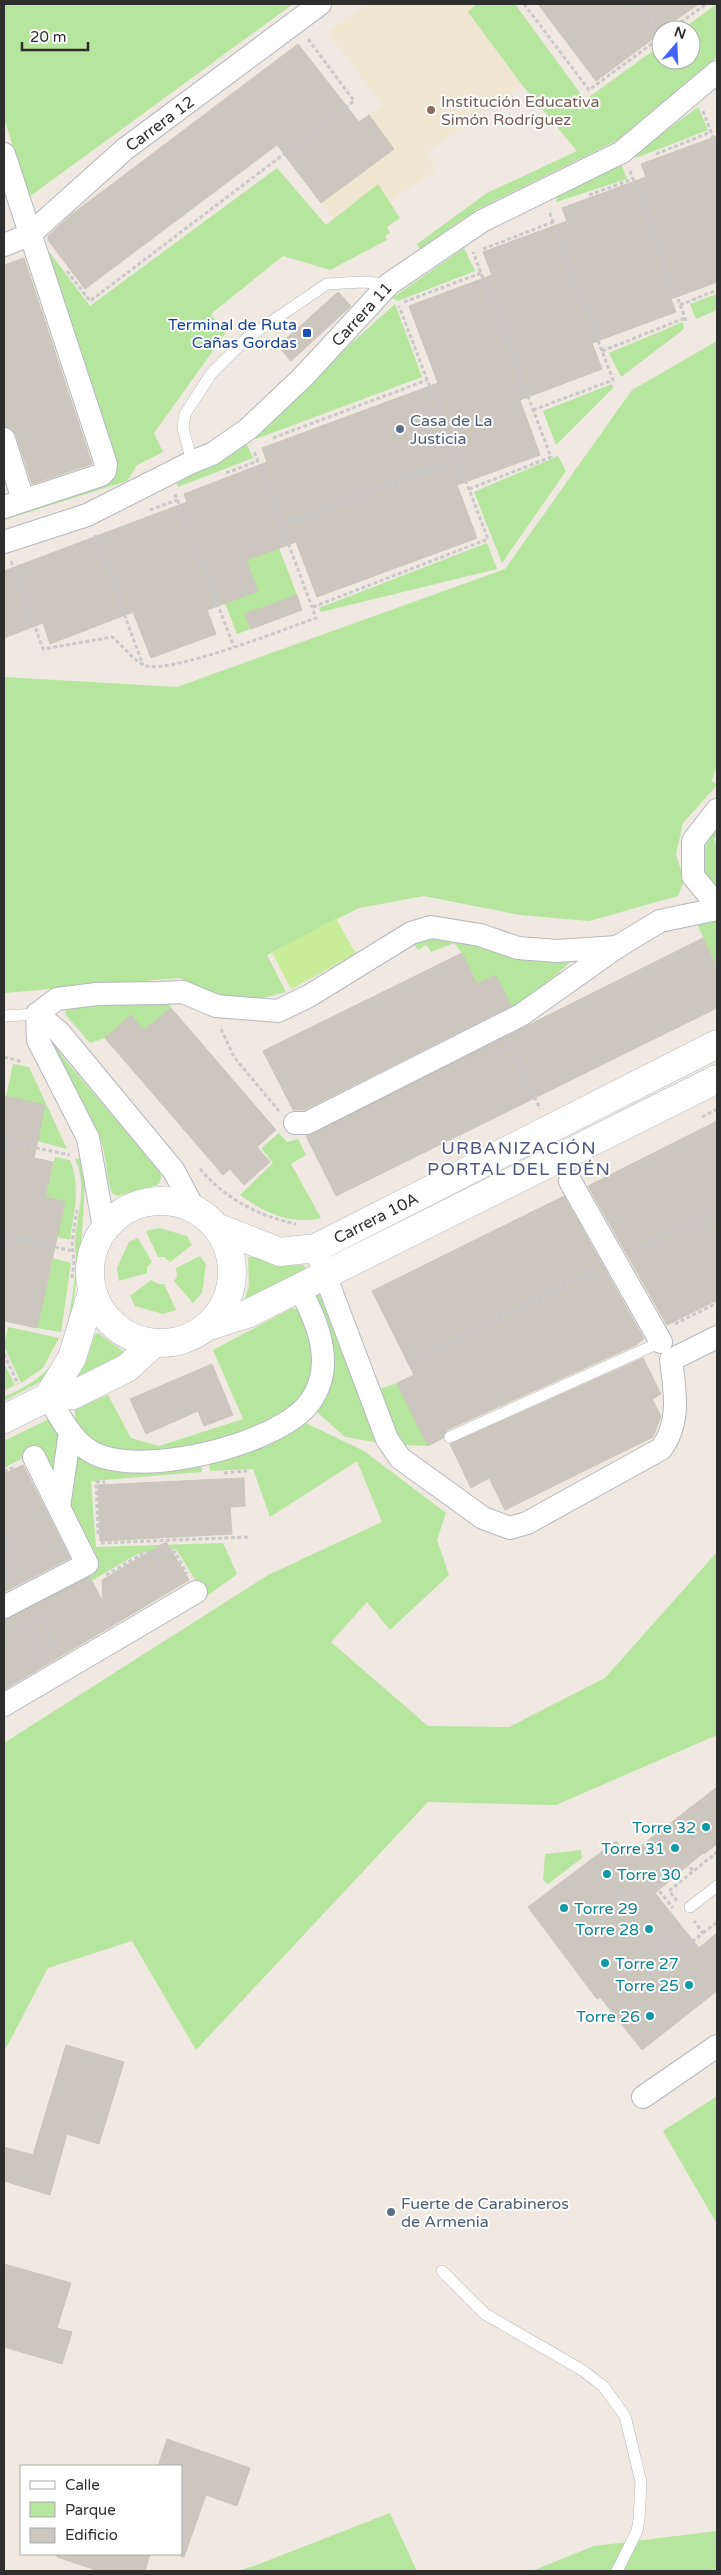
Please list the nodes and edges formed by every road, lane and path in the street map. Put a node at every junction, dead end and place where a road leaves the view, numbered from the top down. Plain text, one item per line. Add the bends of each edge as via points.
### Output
1 (320, 4) edge
2 (524, 4) edge
3 (638, 4) edge
4 (706, 4) edge
5 (651, 20) edge
6 (684, 20) edge
7 (296, 22) junction
8 (651, 44) edge
9 (717, 72) edge
10 (696, 90) junction
11 (711, 132) junction
12 (717, 148) edge
13 (622, 152) junction
14 (4, 154) edge
15 (652, 155) dead end
16 (542, 192) junction
17 (553, 222) junction
18 (465, 232) junction
19 (29, 235) junction
20 (4, 245) edge
21 (473, 253) junction
22 (481, 273) junction
23 (389, 284) junction
24 (717, 290) edge
25 (90, 301) dead end
26 (680, 305) junction
27 (685, 318) junction
28 (687, 323) dead end
29 (602, 352) junction
30 (427, 380) junction
31 (533, 410) junction
32 (248, 428) junction
33 (4, 439) edge
34 (270, 439) dead end
35 (457, 459) junction
36 (192, 462) junction
37 (167, 474) junction
38 (469, 489) junction
39 (13, 503) edge
40 (87, 514) junction
41 (282, 525) junction
42 (7, 550) edge
43 (313, 607) junction
44 (234, 647) junction
45 (143, 665) junction
46 (717, 810) edge
47 (717, 905) edge
48 (717, 909) edge
49 (617, 947) junction
50 (216, 1006) junction
51 (37, 1014) junction
52 (4, 1016) edge
53 (500, 1026) junction
54 (717, 1044) edge
55 (4, 1057) edge
56 (30, 1063) dead end
57 (717, 1079) edge
58 (542, 1114) dead end
59 (295, 1123) joint
60 (4, 1141) edge
61 (70, 1150) dead end
62 (71, 1155) junction
63 (74, 1164) dead end
64 (197, 1166) dead end
65 (570, 1181) dead end
66 (78, 1204) dead end
67 (194, 1209) junction
68 (717, 1210) edge
69 (300, 1225) dead end
70 (216, 1227) junction
71 (104, 1228) junction
72 (4, 1236) edge
73 (316, 1248) junction
74 (73, 1251) junction
75 (615, 1261) junction
76 (325, 1275) junction
77 (82, 1286) junction
78 (299, 1288) junction
79 (717, 1303) edge
80 (206, 1327) junction
81 (717, 1337) edge
82 (154, 1343) junction
83 (663, 1346) junction
84 (4, 1354) edge
85 (407, 1363) dead end
86 (38, 1390) junction
87 (4, 1419) edge
88 (70, 1432) junction
89 (450, 1437) dead end
90 (34, 1457) dead end
91 (96, 1482) dead end
92 (59, 1507) junction
93 (250, 1537) dead end
94 (4, 1539) edge
95 (31, 1592) junction
96 (196, 1592) dead end
97 (4, 1607) edge
98 (37, 1615) dead end
99 (24, 1623) dead end
100 (61, 1671) junction
101 (4, 1705) edge
102 (678, 1852) dead end
103 (717, 1852) edge
104 (694, 1871) junction
105 (611, 1880) dead end
106 (717, 1886) edge
107 (628, 1901) junction
108 (684, 1909) junction
109 (568, 1913) dead end
110 (717, 1922) edge
111 (703, 1933) junction
112 (657, 1940) dead end
113 (673, 1957) junction
114 (614, 1974) dead end
115 (690, 1978) dead end
116 (630, 1991) junction
117 (646, 2012) dead end
118 (717, 2046) edge
119 (643, 2097) dead end
120 (442, 2270) dead end
121 (617, 2571) edge

1 - 7 street, Carrera 12
2 - 8 path via 589,90
3 - 5 path
4 - 6 path
7 - 19 street, Carrera 12 via 125,150
7 - 25 path via 354,101
9 - 10 street, Carrera 11
10 - 11 path
10 - 13 street, Carrera 11
11 - 12 path
11 - 15 path
13 - 16 street, Carrera 11
13 - 26 path
14 - 19 street
16 - 17 path
16 - 18 street, Carrera 11
17 - 21 path
17 - 29 path
18 - 21 path
18 - 23 street, Carrera 11
19 - 20 street, Carrera 12
19 - 39 street via 106,464 100,475
21 - 22 path
22 - 30 path via 398,305
22 - 31 path
23 - 32 street, Carrera 11 via 303,377
23 - 36 lane via 327,284 247,338 211,374 185,414 183,428
24 - 26 path
26 - 27 path
27 - 28 path
27 - 29 path
29 - 31 path via 613,380
30 - 34 path
30 - 35 path
31 - 38 path via 551,457
32 - 36 street, Carrera 11 via 212,454
32 - 41 path
33 - 39 street
35 - 38 path
35 - 41 path
36 - 37 street, Carrera 11
37 - 40 street, Carrera 11
37 - 44 path
38 - 43 path via 488,538
40 - 42 street, Carrera 11
40 - 45 path
41 - 43 path
42 - 45 path via 43,649 112,637
43 - 44 path via 316,618
44 - 45 path via 157,668
46 - 47 street via 693,841 693,876
48 - 49 street via 660,921
49 - 50 street via 557,951 518,948 480,935 431,927 411,933 309,996 278,1011
49 - 53 street via 522,1015
50 - 51 street via 183,992 97,994 58,999
50 - 59 path via 222,1031 234,1058 286,1119
51 - 52 lane
51 - 67 street via 59,1032 174,1172
51 - 71 street via 38,1040 88,1138
53 - 58 path
53 - 59 street via 307,1123
54 - 73 street, Carrera 10A
55 - 56 path
57 - 76 street
60 - 62 path
61 - 62 path
62 - 63 path
64 - 69 path via 216,1188 233,1200 258,1212
65 - 75 street
66 - 74 path
67 - 70 street
67 - 71 street via 168,1201 140,1204 115,1216
68 - 75 path
70 - 73 street, Carrera 10A via 280,1252
70 - 80 street via 229,1252 232,1279 224,1306
71 - 77 street
72 - 74 path
73 - 76 street
74 - 77 path
75 - 83 street
75 - 85 path
76 - 78 street
76 - 83 street via 387,1439 400,1458 482,1518 510,1528 527,1523 661,1449 666,1442 676,1404
77 - 82 street via 105,1317 127,1335
77 - 86 street via 72,1358
78 - 80 street via 247,1314
78 - 88 street via 314,1314 324,1364 311,1401 294,1418 249,1440 204,1454 144,1463 108,1458 90,1451
79 - 83 path
80 - 82 street via 182,1340
81 - 83 street
82 - 86 street via 127,1368 73,1395
83 - 89 lane
84 - 86 path via 19,1387
86 - 87 street
86 - 88 street
88 - 92 street
90 - 92 street
91 - 93 path via 98,1543
92 - 95 street via 87,1564
94 - 95 path
95 - 97 street
96 - 100 street
98 - 100 path
99 - 100 path
100 - 101 street
102 - 104 path
103 - 104 path
104 - 108 path via 669,1891
105 - 107 path
106 - 108 lane
107 - 108 path via 652,1882 674,1910
107 - 109 path via 585,1934
108 - 111 path
110 - 111 path
111 - 113 path
112 - 113 path
113 - 115 path
113 - 116 path
114 - 116 path
116 - 117 path
118 - 119 street
120 - 121 lane via 485,2314 582,2370 603,2386 625,2416 641,2482 637,2531

